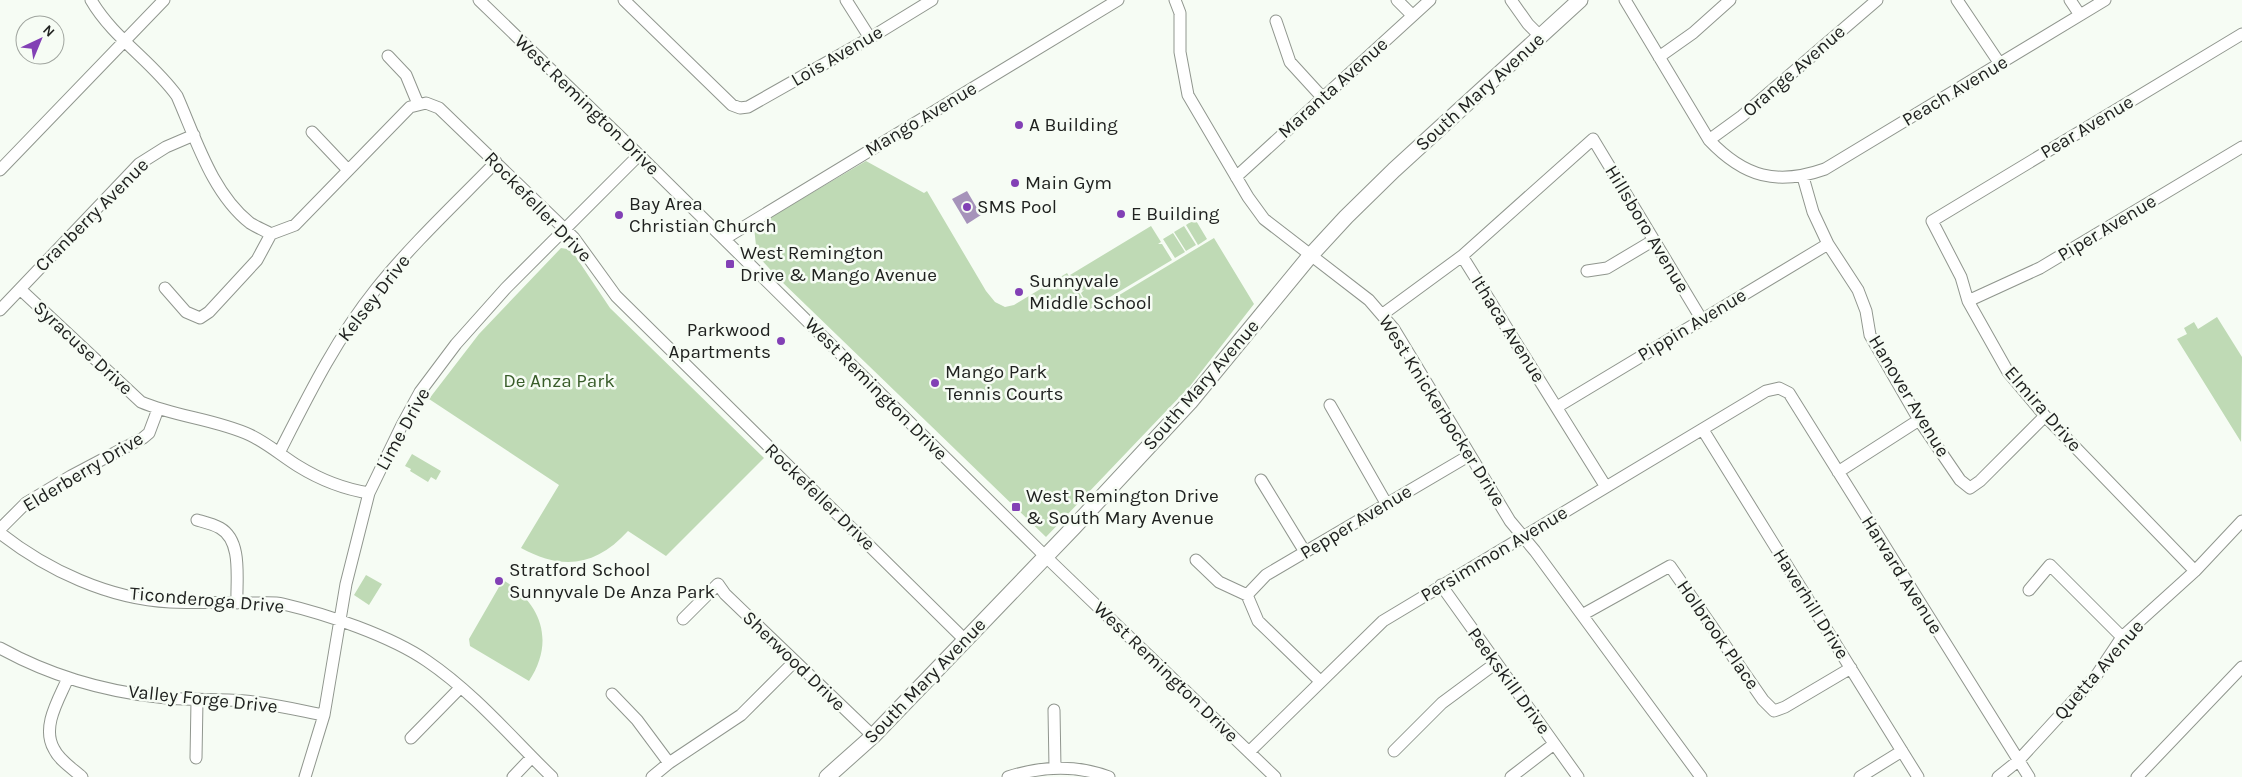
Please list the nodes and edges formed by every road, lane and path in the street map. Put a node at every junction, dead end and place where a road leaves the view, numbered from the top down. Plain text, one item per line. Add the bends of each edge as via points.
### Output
1 (91, 0) edge
2 (164, 0) edge
3 (478, 0) edge
4 (624, 0) edge
5 (846, 0) edge
6 (932, 0) edge
7 (1118, 0) edge
8 (1175, 0) edge
9 (1397, 0) edge
10 (1430, 0) edge
11 (1511, 0) edge
12 (1580, 0) edge
13 (1625, 0) edge
14 (1730, 0) edge
15 (1877, 0) edge
16 (1957, 0) edge
17 (2070, 0) edge
18 (2105, 0) edge
19 (2080, 15) junction
20 (1412, 16) junction
21 (1276, 21) dead end
22 (2242, 34) edge
23 (1541, 36) junction
24 (870, 38) junction
25 (124, 41) junction
26 (388, 56) dead end
27 (1659, 57) junction
28 (2000, 64) junction
29 (1322, 97) junction
30 (418, 104) junction
31 (312, 132) dead end
32 (194, 135) junction
33 (1709, 140) junction
34 (2242, 147) edge
35 (639, 155) junction
36 (496, 162) junction
37 (0, 170) edge
38 (348, 170) junction
39 (1236, 176) junction
40 (1803, 176) junction
41 (1932, 221) joint
42 (565, 230) junction
43 (271, 234) junction
44 (724, 239) junction
45 (1654, 240) junction
46 (1828, 244) junction
47 (1310, 256) junction
48 (1462, 256) junction
49 (1587, 271) dead end
50 (165, 288) dead end
51 (20, 289) junction
52 (1968, 302) junction
53 (0, 310) edge
54 (1383, 314) junction
55 (1702, 320) junction
56 (1766, 391) joint
57 (1330, 405) dead end
58 (1557, 406) junction
59 (158, 409) junction
60 (2044, 416) junction
61 (1919, 420) junction
62 (1703, 430) junction
63 (279, 453) junction
64 (1470, 455) junction
65 (1838, 472) junction
66 (1261, 480) dead end
67 (1606, 487) junction
68 (369, 493) junction
69 (1386, 503) junction
70 (197, 520) dead end
71 (2242, 521) edge
72 (0, 529) edge
73 (0, 533) edge
74 (1522, 535) junction
75 (1305, 552) junction
76 (1045, 556) junction
77 (1196, 560) dead end
78 (2194, 571) junction
79 (1441, 585) junction
80 (2029, 590) dead end
81 (1247, 595) junction
82 (237, 603) junction
83 (1582, 615) junction
84 (682, 619) dead end
85 (339, 622) junction
86 (2122, 637) junction
87 (965, 640) junction
88 (0, 648) edge
89 (795, 661) junction
90 (1496, 663) junction
91 (2242, 667) edge
92 (1851, 668) junction
93 (68, 678) junction
94 (1320, 682) junction
95 (460, 688) junction
96 (612, 694) dead end
97 (197, 701) junction
98 (1054, 710) dead end
99 (324, 715) junction
100 (873, 736) junction
101 (411, 738) dead end
102 (1554, 744) junction
103 (1394, 751) dead end
104 (1902, 751) junction
105 (1249, 752) junction
106 (532, 757) junction
107 (196, 758) dead end
108 (2018, 761) junction
109 (668, 763) junction
110 (1055, 767) junction
111 (82, 777) edge
112 (305, 777) edge
113 (513, 777) edge
114 (552, 777) edge
115 (652, 777) edge
116 (827, 777) edge
117 (1008, 777) edge
118 (1108, 777) edge
119 (1275, 777) edge
120 (1511, 777) edge
121 (1578, 777) edge
122 (1701, 777) edge
123 (1860, 777) edge
124 (1918, 777) edge
125 (1998, 777) edge
126 (2029, 777) edge
127 (2137, 777) edge

1 - 25 street
2 - 25 street
3 - 35 street, West Remington Drive
4 - 24 street, Lois Avenue via 732,105 740,108 748,107
5 - 24 street
6 - 24 street, Lois Avenue
7 - 44 street, Mango Avenue
8 - 39 street, West Knickerbocker Drive via 1180,14 1180,52 1188,95
9 - 20 street
10 - 20 street, Maranta Avenue
11 - 23 street
12 - 23 main road, South Mary Avenue
13 - 27 street
14 - 27 street via 1693,33
15 - 33 street, Orange Avenue via 1742,116
16 - 28 street
17 - 19 street
18 - 19 street, Peach Avenue
19 - 28 street, Peach Avenue
20 - 29 street, Maranta Avenue
21 - 29 street via 1290,62
22 - 41 street, Pear Avenue
23 - 47 main road, South Mary Avenue via 1394,170
25 - 32 street via 177,96
25 - 37 street
26 - 30 street via 406,75
27 - 33 street
28 - 40 street, Peach Avenue via 1825,169
29 - 39 street, Maranta Avenue
30 - 36 street, Rockefeller Drive via 439,108
30 - 38 street via 402,114
31 - 38 street
32 - 43 street via 225,196 251,223
32 - 51 street, Cranberry Avenue via 139,164
33 - 40 street via 1725,157 1743,168 1760,174
34 - 52 street, Piper Avenue via 2040,268
35 - 42 street, Lime Drive
35 - 44 street, West Remington Drive
36 - 42 street, Rockefeller Drive
36 - 63 street, Kelsey Drive via 376,289 322,369
38 - 43 street via 295,225
39 - 47 street, West Knickerbocker Drive via 1264,219
40 - 46 street, Hanover Avenue via 1813,212
41 - 52 street, Elmira Drive via 1961,277
42 - 68 street, Lime Drive via 506,288 425,385
42 - 87 street, Rockefeller Drive via 616,296
43 - 50 street via 257,260 200,318 186,312
44 - 76 street, West Remington Drive
45 - 48 street, Hillsboro Avenue via 1593,139
45 - 49 street via 1607,268
45 - 55 street, Hillsboro Avenue
46 - 55 street, Pippin Avenue
46 - 61 street, Hanover Avenue via 1858,290 1870,335
47 - 54 street, West Knickerbocker Drive
47 - 76 main road, South Mary Avenue via 1190,402
48 - 54 street, Ithaca Avenue
48 - 58 street, Ithaca Avenue
51 - 53 street, Cranberry Avenue
51 - 59 street, Syracuse Drive via 126,391
52 - 60 street, Elmira Drive via 2008,372
54 - 64 street, West Knickerbocker Drive
55 - 58 street, Pippin Avenue
56 - 62 street, Persimmon Avenue
56 - 65 street, Harvard Avenue via 1779,388 1789,393
57 - 69 street
58 - 67 street, Ithaca Avenue
59 - 63 street, Syracuse Drive via 222,423
59 - 72 street, Elderberry Drive via 149,433 143,438 26,503
60 - 61 street, Hanover Avenue via 1970,488 1960,480
60 - 78 street, Elmira Drive
61 - 65 street
62 - 67 street, Persimmon Avenue
62 - 92 street, Haverhill Drive
63 - 68 street, Syracuse Drive via 322,478
64 - 69 street, Pepper Avenue
64 - 74 street, West Knickerbocker Drive
65 - 108 street, Harvard Avenue
66 - 75 street
67 - 74 street, Persimmon Avenue
68 - 85 street, Lime Drive
69 - 75 street, Pepper Avenue
70 - 82 street via 220,528 230,536 235,547
71 - 78 street, Quetta Avenue
73 - 82 street, Ticonderoga Drive via 46,564 79,580 122,594 167,602
74 - 79 street, Persimmon Avenue
74 - 83 street, West Knickerbocker Drive
75 - 81 street, Pepper Avenue via 1266,575
76 - 87 main road, South Mary Avenue
76 - 105 street, West Remington Drive
77 - 81 street via 1220,582
78 - 86 street, Quetta Avenue
79 - 90 street, Peekskill Drive
79 - 94 street, Persimmon Avenue via 1383,621
80 - 86 street via 2050,565
81 - 94 street via 1258,620
82 - 85 street, Ticonderoga Drive via 282,604
83 - 92 street, Holbrook Place via 1670,566 1763,700 1774,711
83 - 122 street, West Knickerbocker Drive
84 - 89 street, Sherwood Drive via 718,584
85 - 95 street, Ticonderoga Drive via 413,652
85 - 99 street, Lime Drive
86 - 108 street, Quetta Avenue via 2096,676
87 - 100 main road, South Mary Avenue
88 - 93 street, Valley Forge Drive
89 - 100 street, Sherwood Drive
89 - 109 street via 741,715
90 - 102 street, Peekskill Drive
90 - 103 street via 1442,703
91 - 127 street
92 - 104 street, Haverhill Drive
93 - 97 street, Valley Forge Drive via 124,692
93 - 111 street via 49,724 49,737 54,750
94 - 105 street, Persimmon Avenue
95 - 101 street
95 - 106 street, Ticonderoga Drive
96 - 109 street via 637,720
97 - 99 street, Valley Forge Drive via 243,701
97 - 107 street
98 - 110 street
99 - 112 street, Lime Drive
100 - 116 main road, South Mary Avenue
102 - 120 street
102 - 121 street, Peekskill Drive
104 - 123 street
104 - 124 street, Haverhill Drive
105 - 119 street, West Remington Drive
106 - 113 street
106 - 114 street, Ticonderoga Drive
108 - 125 street, Quetta Avenue
108 - 126 street, Harvard Avenue
109 - 115 street
110 - 117 street
110 - 118 street

